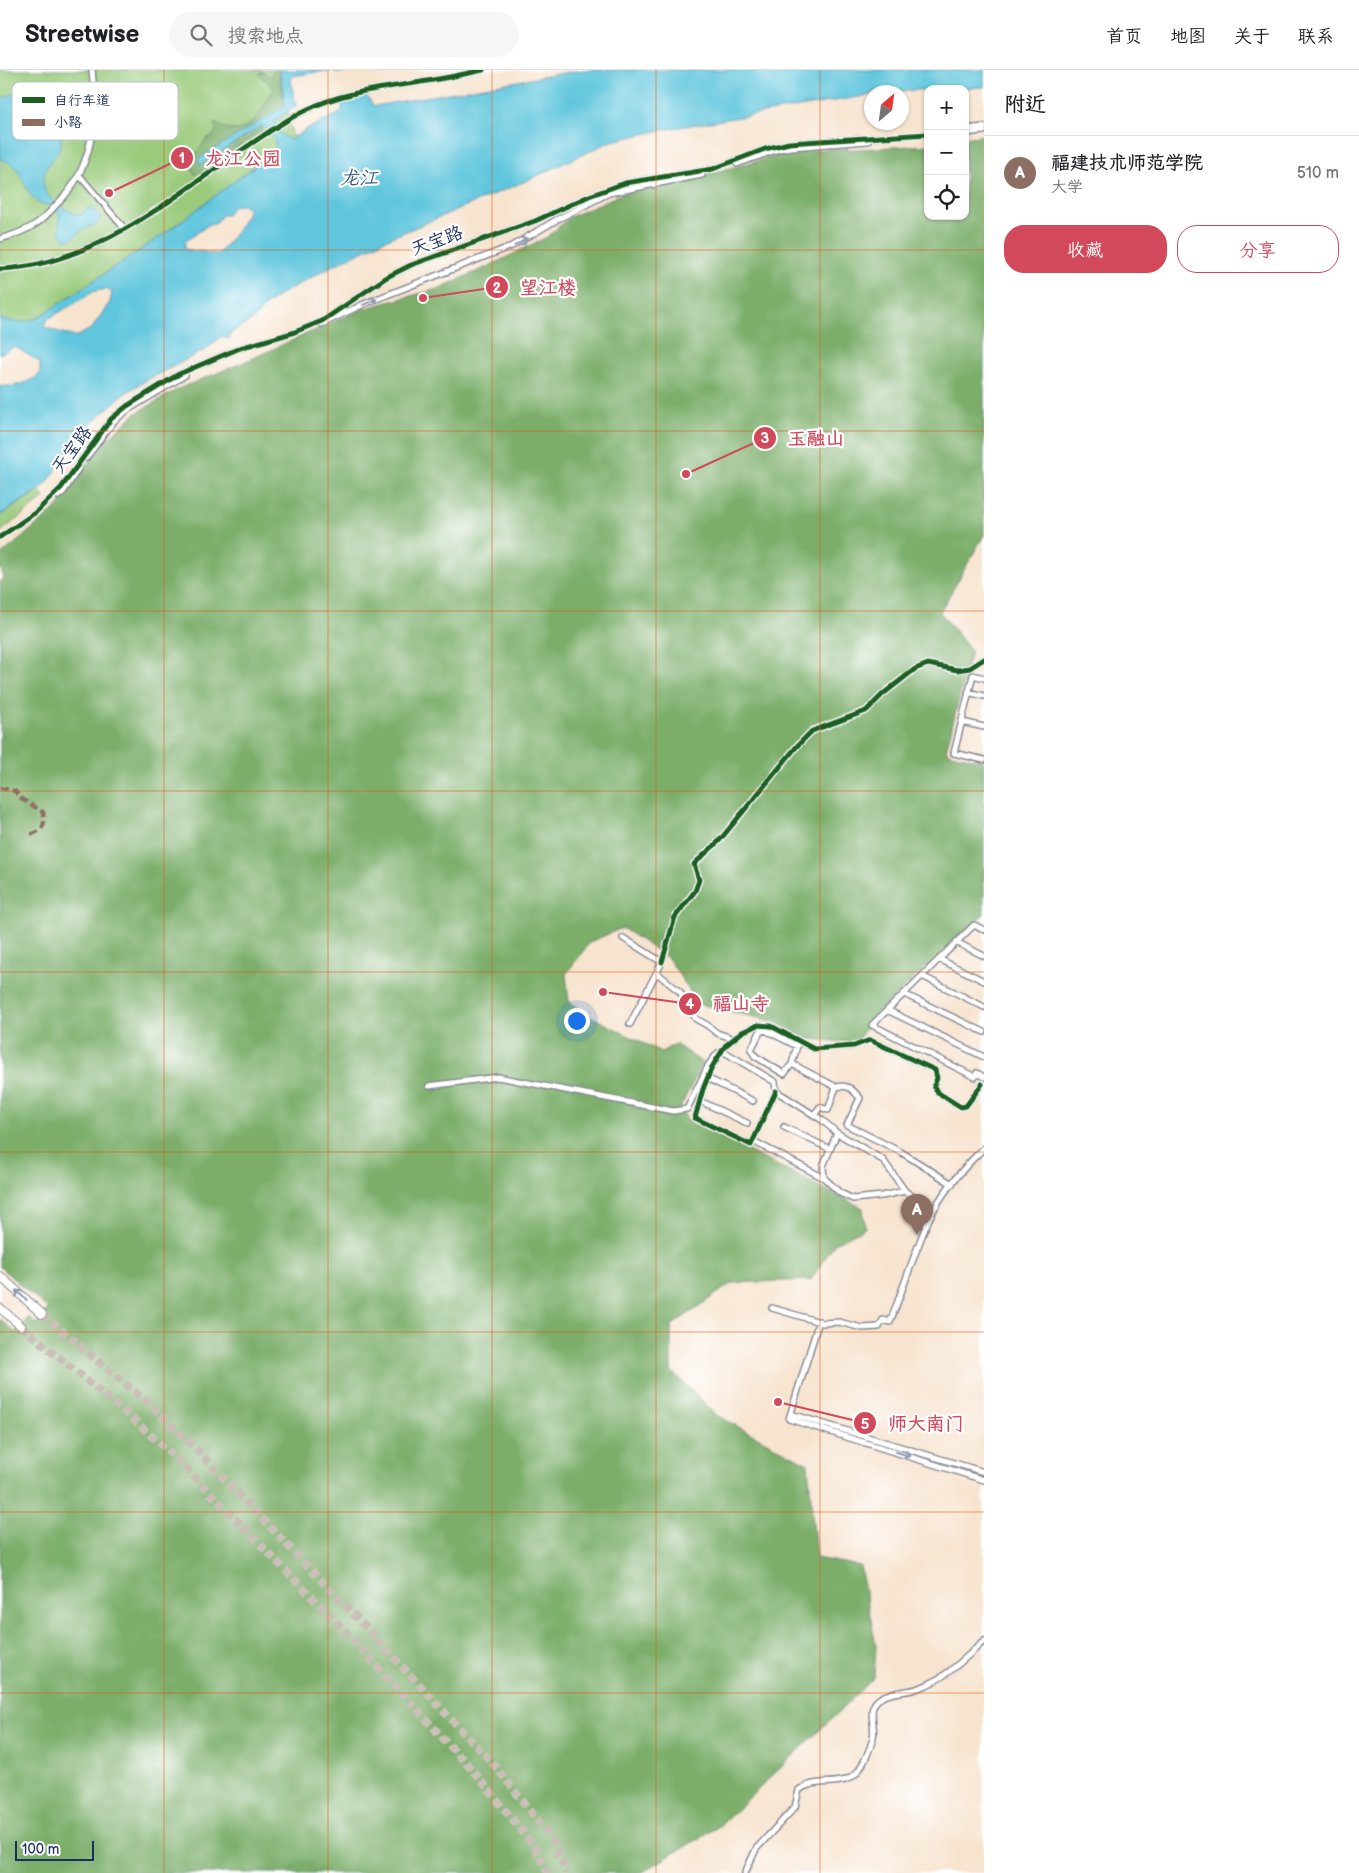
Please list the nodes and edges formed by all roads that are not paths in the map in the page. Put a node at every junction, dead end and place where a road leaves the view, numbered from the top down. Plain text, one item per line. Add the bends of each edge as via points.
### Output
1 (483, 70) edge
2 (984, 127) edge
3 (969, 129) edge
4 (984, 131) edge
5 (969, 133) edge
6 (924, 135) edge
7 (924, 135) edge
8 (90, 140) edge
9 (79, 175) junction
10 (124, 228) junction
11 (0, 239) edge
12 (0, 269) edge
13 (0, 537) edge
14 (0, 541) edge
15 (984, 659) edge
16 (984, 678) edge
17 (968, 692) junction
18 (984, 696) edge
19 (962, 722) junction
20 (984, 727) edge
21 (984, 760) edge
22 (984, 930) edge
23 (623, 938) dead end
24 (956, 942) junction
25 (984, 956) edge
26 (939, 959) junction
27 (662, 962) junction
28 (657, 973) junction
29 (922, 976) junction
30 (984, 981) edge
31 (904, 994) junction
32 (984, 1007) edge
33 (887, 1010) junction
34 (630, 1024) dead end
35 (984, 1032) edge
36 (734, 1039) junction
37 (724, 1048) junction
38 (984, 1057) edge
39 (792, 1064) junction
40 (984, 1077) edge
41 (707, 1078) junction
42 (982, 1084) dead end
43 (429, 1086) dead end
44 (836, 1087) junction
45 (776, 1091) junction
46 (700, 1101) junction
47 (753, 1101) dead end
48 (814, 1115) junction
49 (747, 1123) dead end
50 (784, 1126) dead end
51 (837, 1133) junction
52 (753, 1141) junction
53 (984, 1148) edge
54 (830, 1149) junction
55 (824, 1178) junction
56 (952, 1184) junction
57 (906, 1191) junction
58 (933, 1212) junction
59 (0, 1276) edge
60 (0, 1308) edge
61 (772, 1308) dead end
62 (42, 1314) tunnel mouth
63 (819, 1321) junction
64 (21, 1326) tunnel mouth
65 (791, 1414) junction
66 (984, 1472) edge
67 (984, 1480) edge
68 (984, 1641) edge
69 (745, 1873) edge

1 - 10 street via 385,86 345,95 304,110
2 - 3 street
4 - 5 street
6 - 13 street, 天宝路 via 789,143 713,169 625,183 535,221 411,265 387,277 322,321 240,348 179,374 127,406 111,419 61,488 36,512
14 -> 7 street, 天宝路 via 64,491 114,421 180,378 232,354 292,337 364,304 512,246 609,193 714,172 779,149
8 - 9 street
9 - 10 street
9 - 11 street via 52,211 30,228
10 - 12 street via 67,256
15 - 27 street via 970,668 957,670 928,664 915,669 866,710 812,731 796,746 719,841 694,864 699,880 695,891 675,917
16 - 17 street via 973,675
17 - 18 street
17 - 19 street
19 - 20 street
19 - 21 street via 954,753
22 - 24 street via 974,925
23 - 27 street
24 - 25 street
24 - 26 street
26 - 29 street
26 - 30 street
27 - 28 street
28 - 34 street
28 - 36 street via 680,992 696,1019 717,1034
29 - 31 street
29 - 32 street
31 - 33 street
31 - 35 street
33 - 38 street
33 - 40 street via 872,1025 975,1077 977,1073
36 - 37 street
36 - 42 street via 758,1025 771,1026 814,1049 854,1046 870,1040 935,1070 937,1092 961,1107 966,1106
37 - 41 street
37 - 43 street via 709,1064 687,1109 673,1111 498,1077
37 - 45 street via 774,1082
39 - 39 street via 784,1074 755,1056 751,1050 760,1032 765,1030 797,1046
39 - 44 street
41 - 46 street
41 - 47 street
44 - 48 street via 828,1110 820,1108
44 - 56 street via 850,1086 860,1098 847,1125 901,1152
45 - 48 street
45 - 52 street
46 - 49 street
46 - 52 street via 694,1118 751,1145
48 - 51 street
50 - 54 street
51 - 54 street
51 - 57 street via 883,1160
52 - 55 street
53 - 56 street
54 - 55 street via 822,1166
55 - 57 street via 840,1193 853,1199
56 - 58 street
57 - 58 street
58 - 63 street via 890,1322 883,1320 879,1327 862,1328
62 -> 59 main road
60 - 64 main road
61 - 63 street
63 - 65 street
65 - 66 street
65 -> 67 street via 789,1419
68 - 69 street via 933,1683 878,1699 871,1710 873,1737 859,1769 850,1779 810,1784 800,1790 795,1807 756,1849

